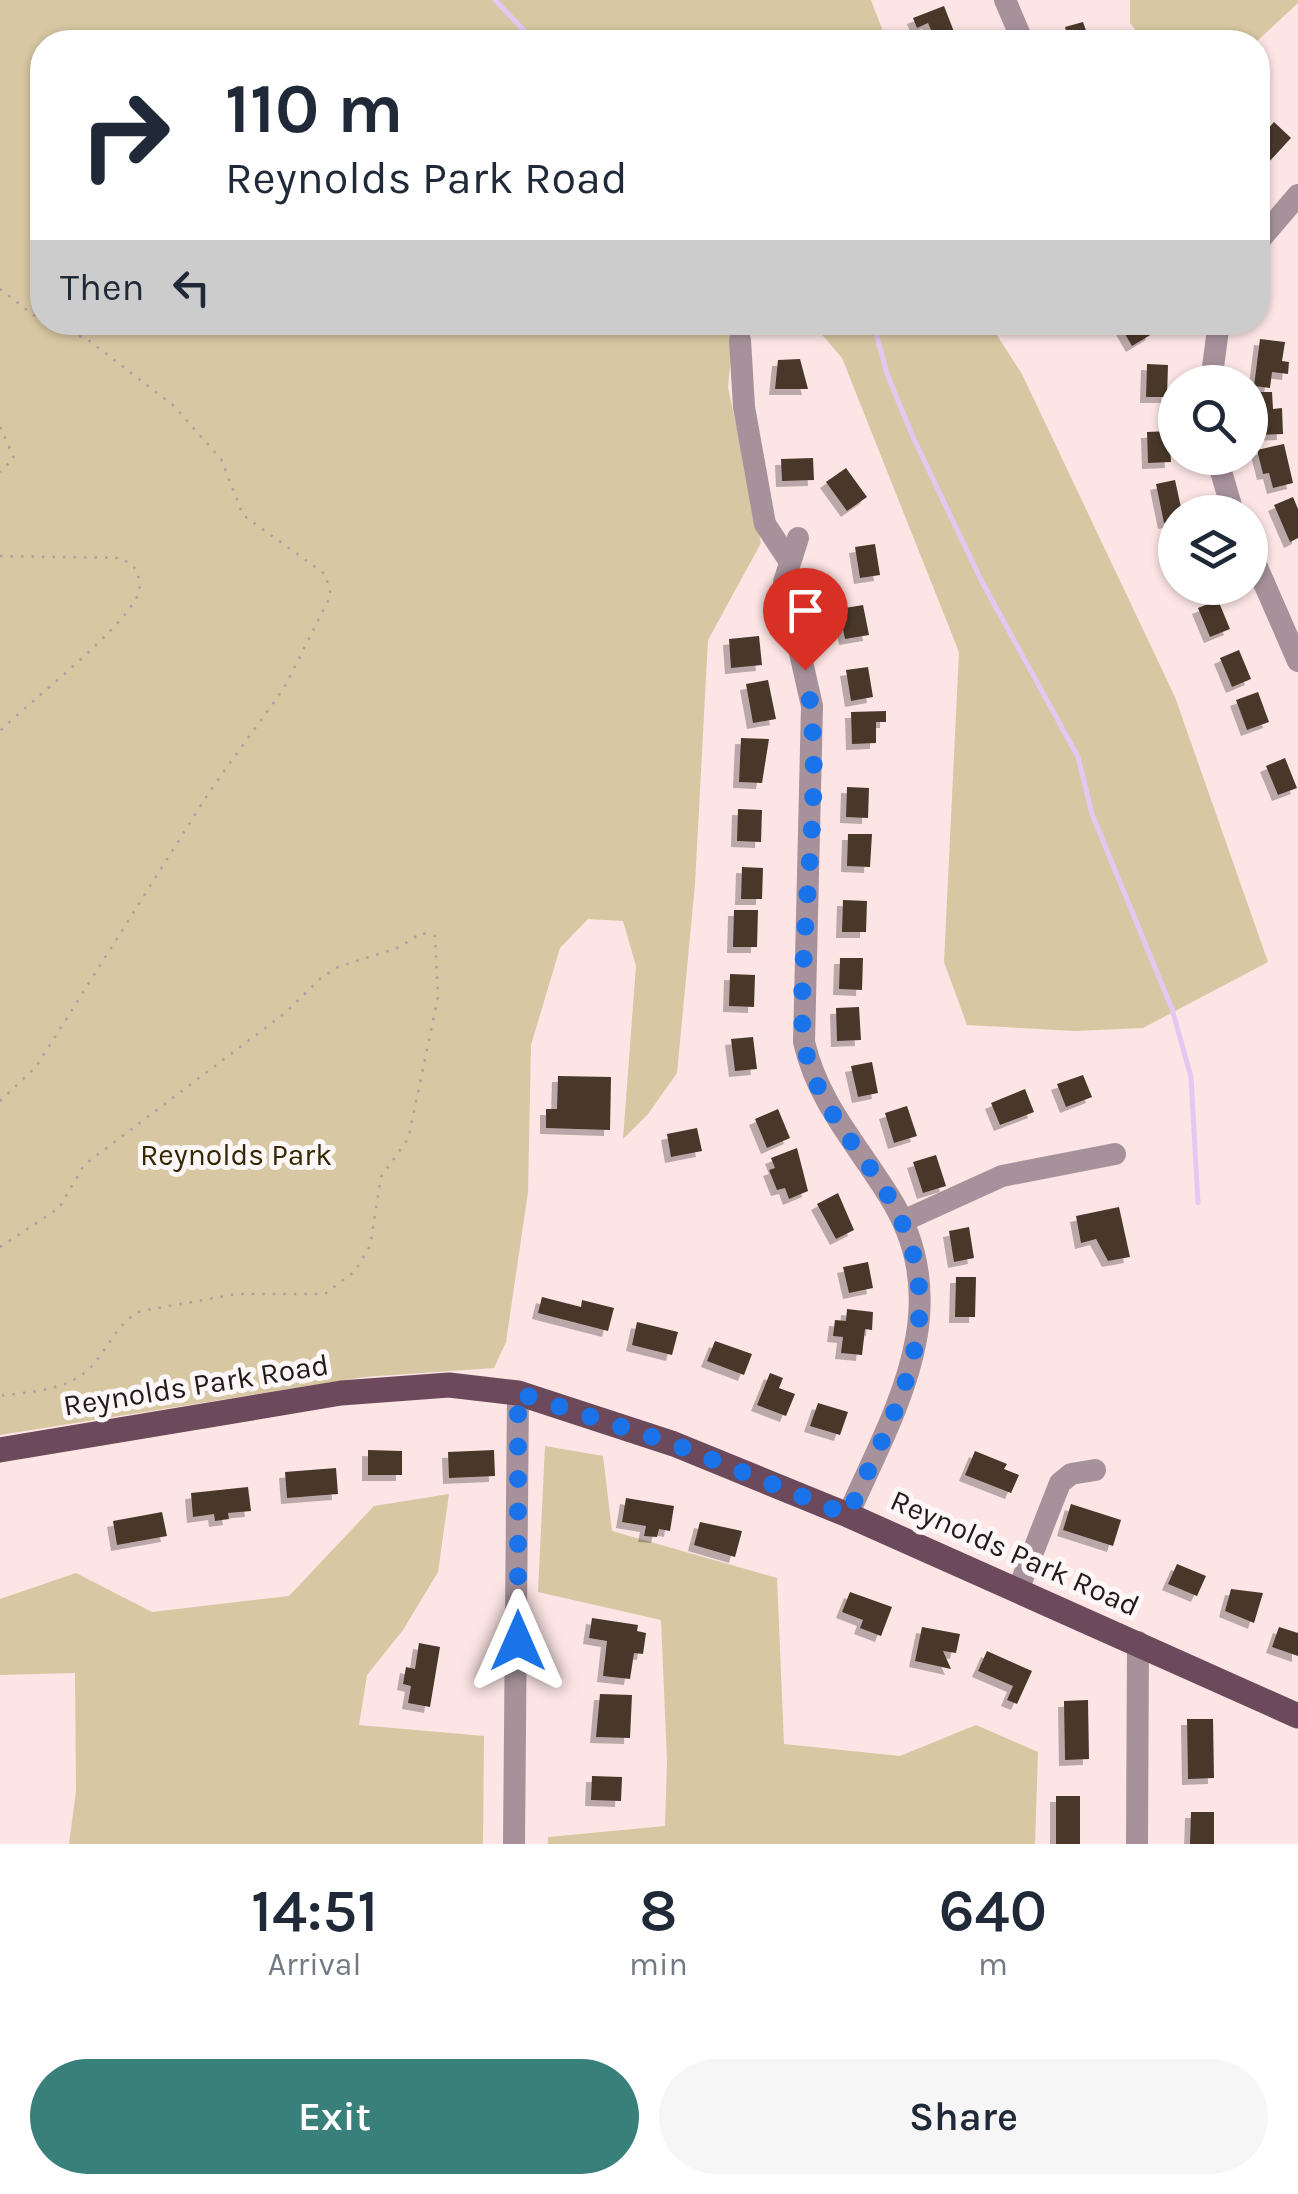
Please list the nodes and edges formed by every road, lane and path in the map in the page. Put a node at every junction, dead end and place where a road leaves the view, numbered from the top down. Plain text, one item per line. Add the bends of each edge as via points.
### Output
1 (1004, 0) edge
2 (1017, 30) edge
3 (1298, 195) edge
4 (1270, 228) edge
5 (0, 289) edge
6 (30, 312) edge
7 (75, 335) edge
8 (1217, 335) edge
9 (740, 340) dead end
10 (1213, 365) edge
11 (0, 427) edge
12 (0, 472) edge
13 (798, 538) dead end
14 (0, 556) edge
15 (790, 562) junction
16 (1268, 593) edge
17 (1298, 662) edge
18 (0, 732) edge
19 (0, 1100) edge
20 (1115, 1154) dead end
21 (903, 1221) junction
22 (0, 1247) edge
23 (518, 1393) junction
24 (0, 1396) edge
25 (0, 1450) edge
26 (1095, 1470) dead end
27 (848, 1515) junction
28 (1018, 1590) junction
29 (1138, 1642) junction
30 (1298, 1716) edge
31 (514, 1844) edge
32 (1136, 1844) edge

1 - 2 street
3 - 4 street
5 - 6 path
7 - 19 path via 174,406 221,459 243,515 325,574 331,595 284,688 210,791 36,1067
8 - 10 street
9 - 15 street via 744,407 765,524
11 - 12 path via 14,458
13 - 15 street
14 - 18 path via 106,555 129,562 139,584 111,632
15 - 21 street via 784,582 812,706 804,1042 819,1090
16 - 17 street
20 - 21 street via 1002,1176
21 - 27 street via 919,1286 920,1336
22 - 24 path via 59,1208 84,1165 330,972 422,933 436,936 438,997 408,1139 381,1176 370,1246 347,1280 325,1294 237,1294 141,1310 127,1317 86,1372 44,1389
23 - 25 main road, Reynolds Park Road via 449,1386 341,1394
23 - 27 main road, Reynolds Park Road via 674,1444
23 - 31 street
26 - 28 street via 1071,1474 1060,1484
27 - 28 main road, Reynolds Park Road
28 - 29 main road, Reynolds Park Road
29 - 30 main road, Reynolds Park Road
29 - 32 street

